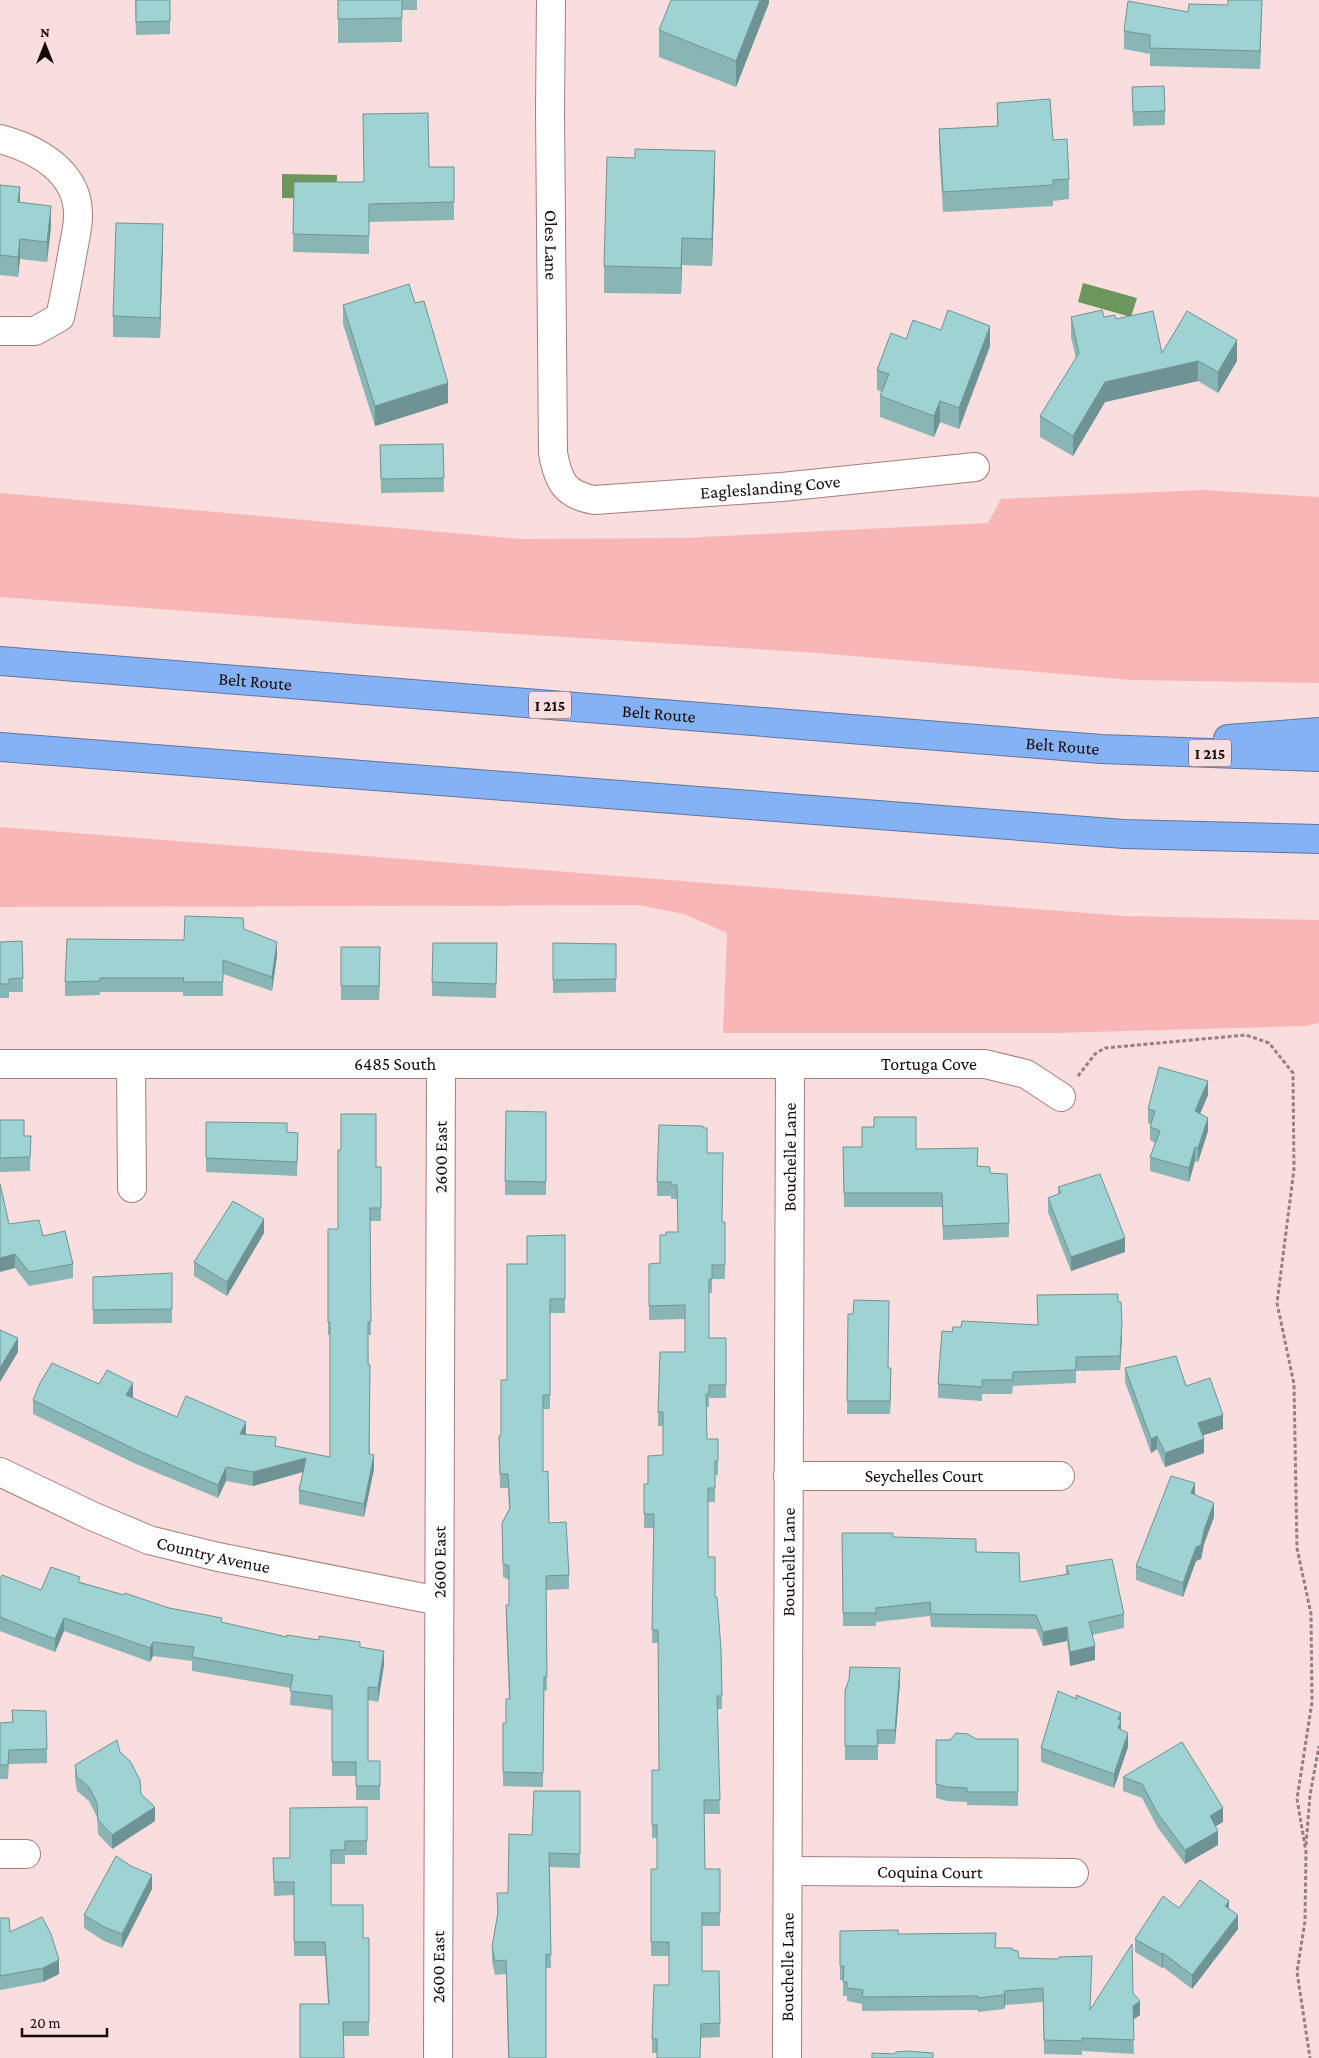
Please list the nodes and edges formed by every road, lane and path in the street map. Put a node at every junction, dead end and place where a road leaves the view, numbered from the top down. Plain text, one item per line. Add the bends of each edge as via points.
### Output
1 (551, 0) edge
2 (0, 139) edge
3 (0, 331) edge
4 (975, 467) dead end
5 (566, 488) joint
6 (0, 661) edge
7 (1319, 732) edge
8 (0, 747) edge
9 (1101, 749) junction
10 (1319, 757) edge
11 (1319, 838) edge
12 (1095, 1054) dead end
13 (0, 1064) edge
14 (131, 1064) junction
15 (441, 1064) junction
16 (790, 1065) junction
17 (1061, 1097) dead end
18 (132, 1188) dead end
19 (0, 1472) edge
20 (788, 1476) junction
21 (1060, 1476) dead end
22 (439, 1601) junction
23 (1319, 1746) edge
24 (1306, 1852) junction
25 (788, 1871) junction
26 (1074, 1873) dead end
27 (438, 2058) edge
28 (787, 2058) edge
29 (1310, 2058) edge

1 - 5 street, Oles Lane via 553,453 559,477
2 - 3 street via 38,154 60,169 75,192 78,215 60,318 35,331
4 - 5 street, Eagleslanding Cove via 782,487 594,500
6 - 9 highway, Belt Route / I 215
7 - 9 highway
8 - 11 highway via 1124,834
9 - 10 highway, Belt Route / I 215
12 - 24 path via 1105,1048 1246,1035 1269,1043 1293,1072 1294,1169 1277,1303 1294,1384 1297,1548 1311,1614 1312,1702 1297,1799
13 - 14 street, 6485 South
14 - 15 street, 6485 South
14 - 18 street
15 - 16 street, 6485 South
15 - 22 street, 2600 East
16 - 17 street, Tortuga Cove via 986,1064 1026,1074
16 - 20 street, Bouchelle Lane
19 - 22 street, Country Avenue via 149,1540
20 - 21 street, Seychelles Court
20 - 25 street, Bouchelle Lane
22 - 27 street, 2600 East
23 - 24 path via 1310,1795
24 - 29 path via 1305,1921 1297,1972
25 - 26 street, Coquina Court
25 - 28 street, Bouchelle Lane

